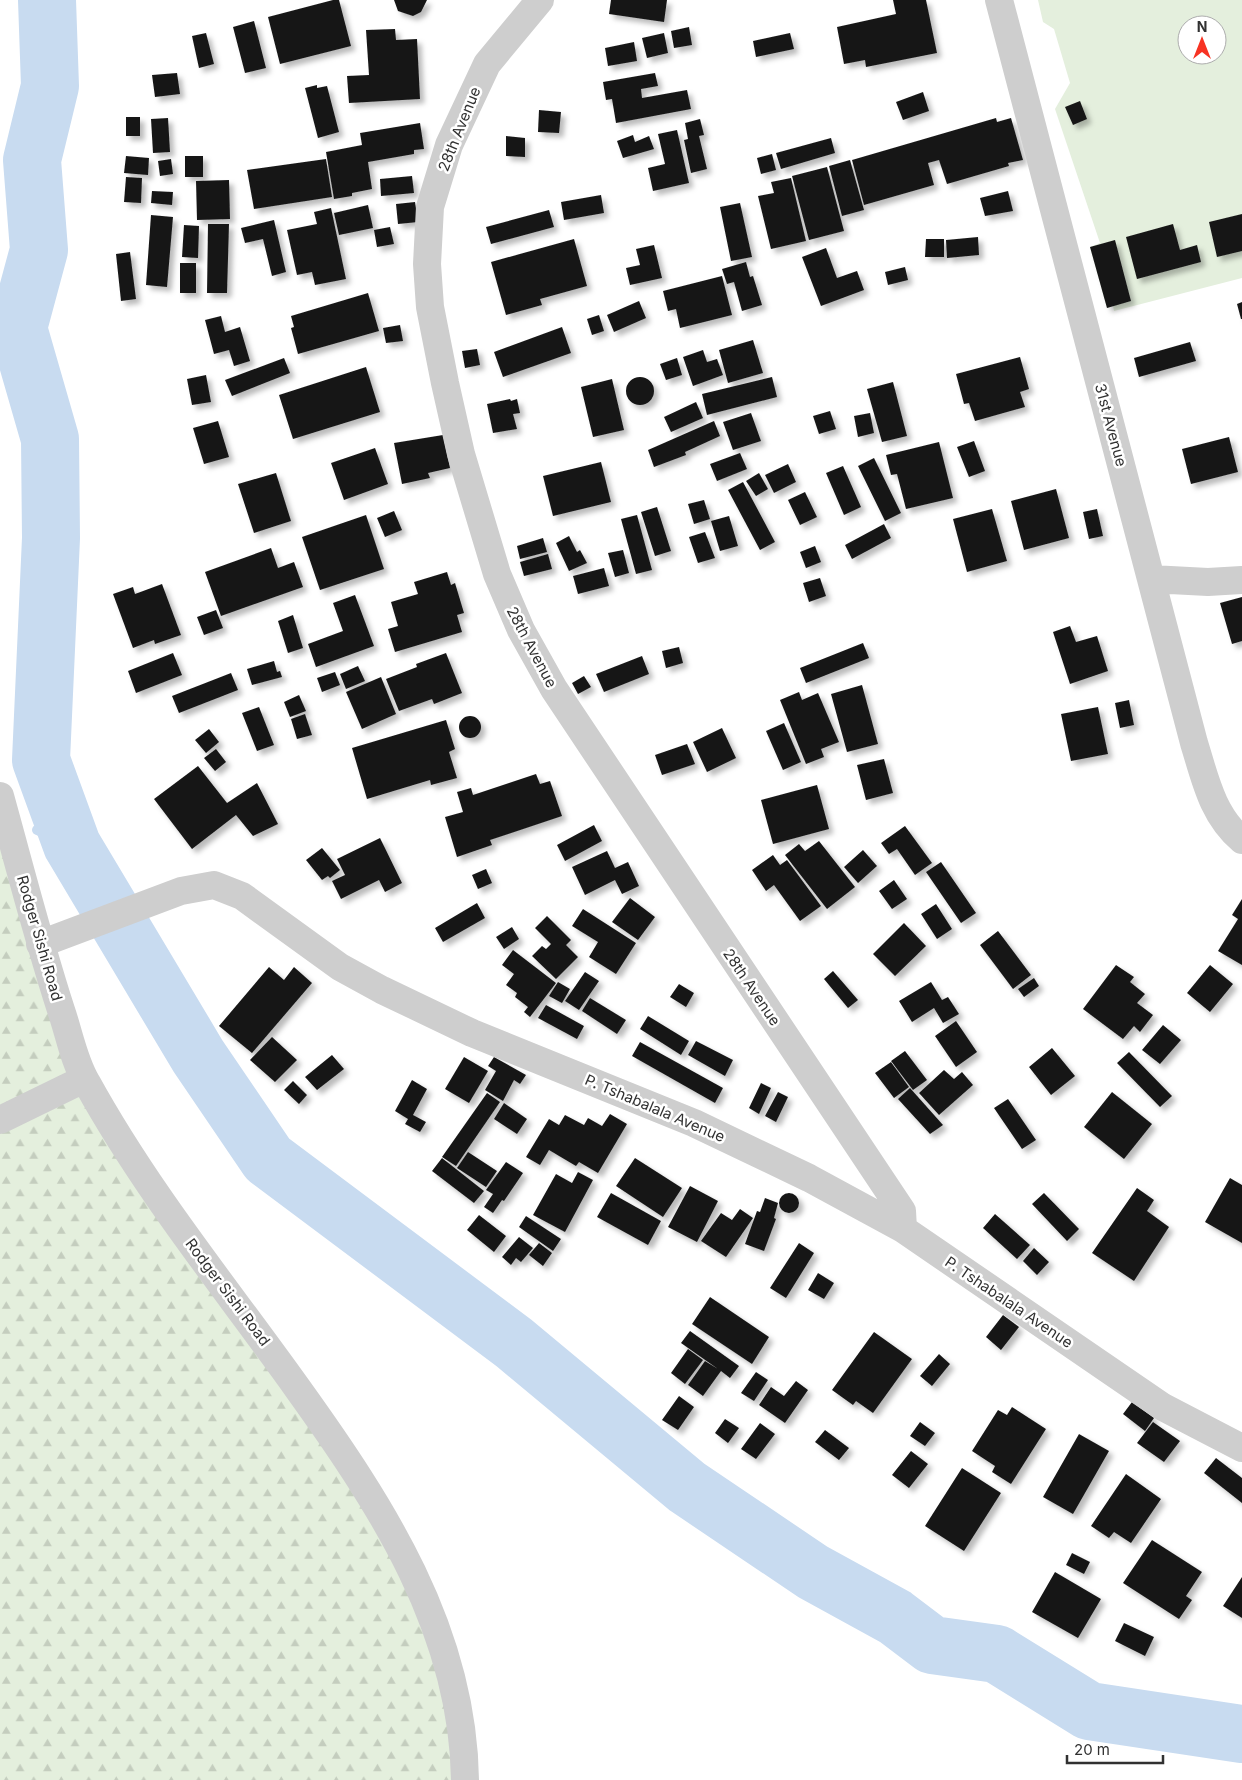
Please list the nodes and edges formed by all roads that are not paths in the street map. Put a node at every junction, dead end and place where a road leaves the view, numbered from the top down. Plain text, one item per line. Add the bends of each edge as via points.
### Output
1 (540, 0) edge
2 (999, 0) edge
3 (1151, 579) junction
4 (1242, 580) edge
5 (0, 796) edge
6 (1242, 840) edge
7 (40, 944) junction
8 (84, 1079) junction
9 (0, 1120) edge
10 (903, 1229) junction
11 (1242, 1448) edge
12 (465, 1780) edge

1 - 10 street, 28th Avenue via 487,64 449,146 430,207 427,264 430,307 461,454 488,547 521,630 554,689 902,1211
2 - 3 street, 31st Avenue
3 - 4 street
3 - 6 street, 31st Avenue via 1194,743 1217,811 1230,830
5 - 7 street, Rodger Sishi Road
7 - 8 street, Rodger Sishi Road
7 - 10 street, P. Tshabalala Avenue via 181,890 214,885 242,896 340,967 382,990 472,1033 694,1123 809,1178
8 - 9 street
8 - 12 street, Rodger Sishi Road via 166,1210 349,1460 399,1545 433,1617 450,1667 462,1718
10 - 11 street, P. Tshabalala Avenue via 1163,1406

